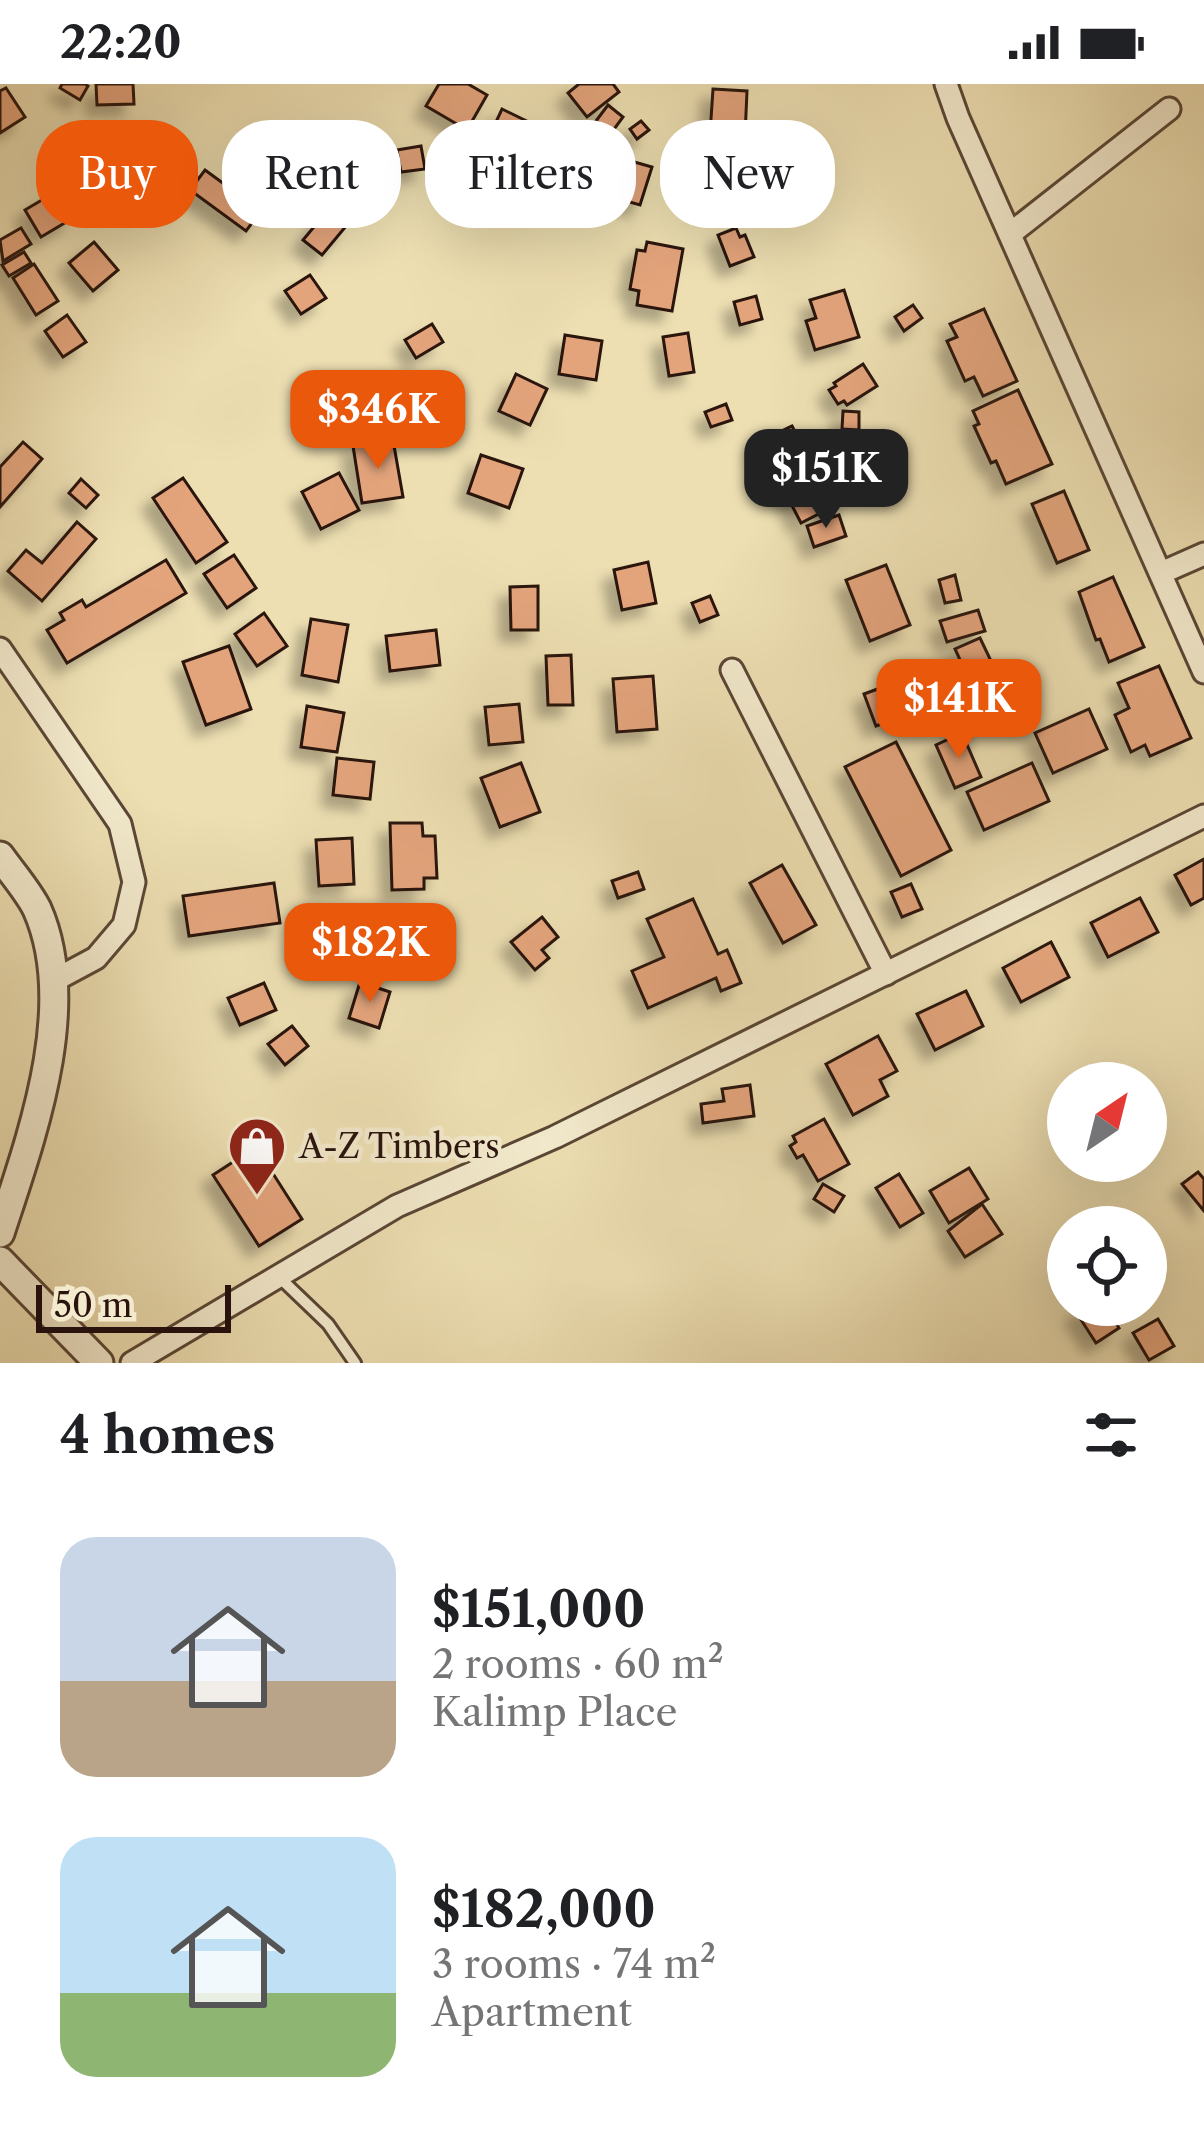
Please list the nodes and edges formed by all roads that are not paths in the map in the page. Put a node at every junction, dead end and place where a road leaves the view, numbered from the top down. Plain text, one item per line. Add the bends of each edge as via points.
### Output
1 (946, 84) edge
2 (1169, 110) dead end
3 (1010, 234) junction
4 (1204, 554) edge
5 (1161, 573) junction
6 (0, 649) edge
7 (732, 670) dead end
8 (1204, 672) edge
9 (1204, 816) edge
10 (0, 856) edge
11 (886, 974) junction
12 (55, 980) junction
13 (0, 1233) edge
14 (0, 1261) edge
15 (279, 1277) junction
16 (99, 1363) edge
17 (132, 1363) edge
18 (355, 1363) edge

1 - 3 street
2 - 3 street
3 - 5 street
4 - 5 street
5 - 8 street
6 - 12 street via 120,824 134,882 124,925 96,958
7 - 11 street
9 - 11 street
10 - 12 street via 36,909
11 - 15 street via 397,1206
12 - 13 street via 33,1131
14 - 16 street
15 - 17 street
15 - 18 lane

